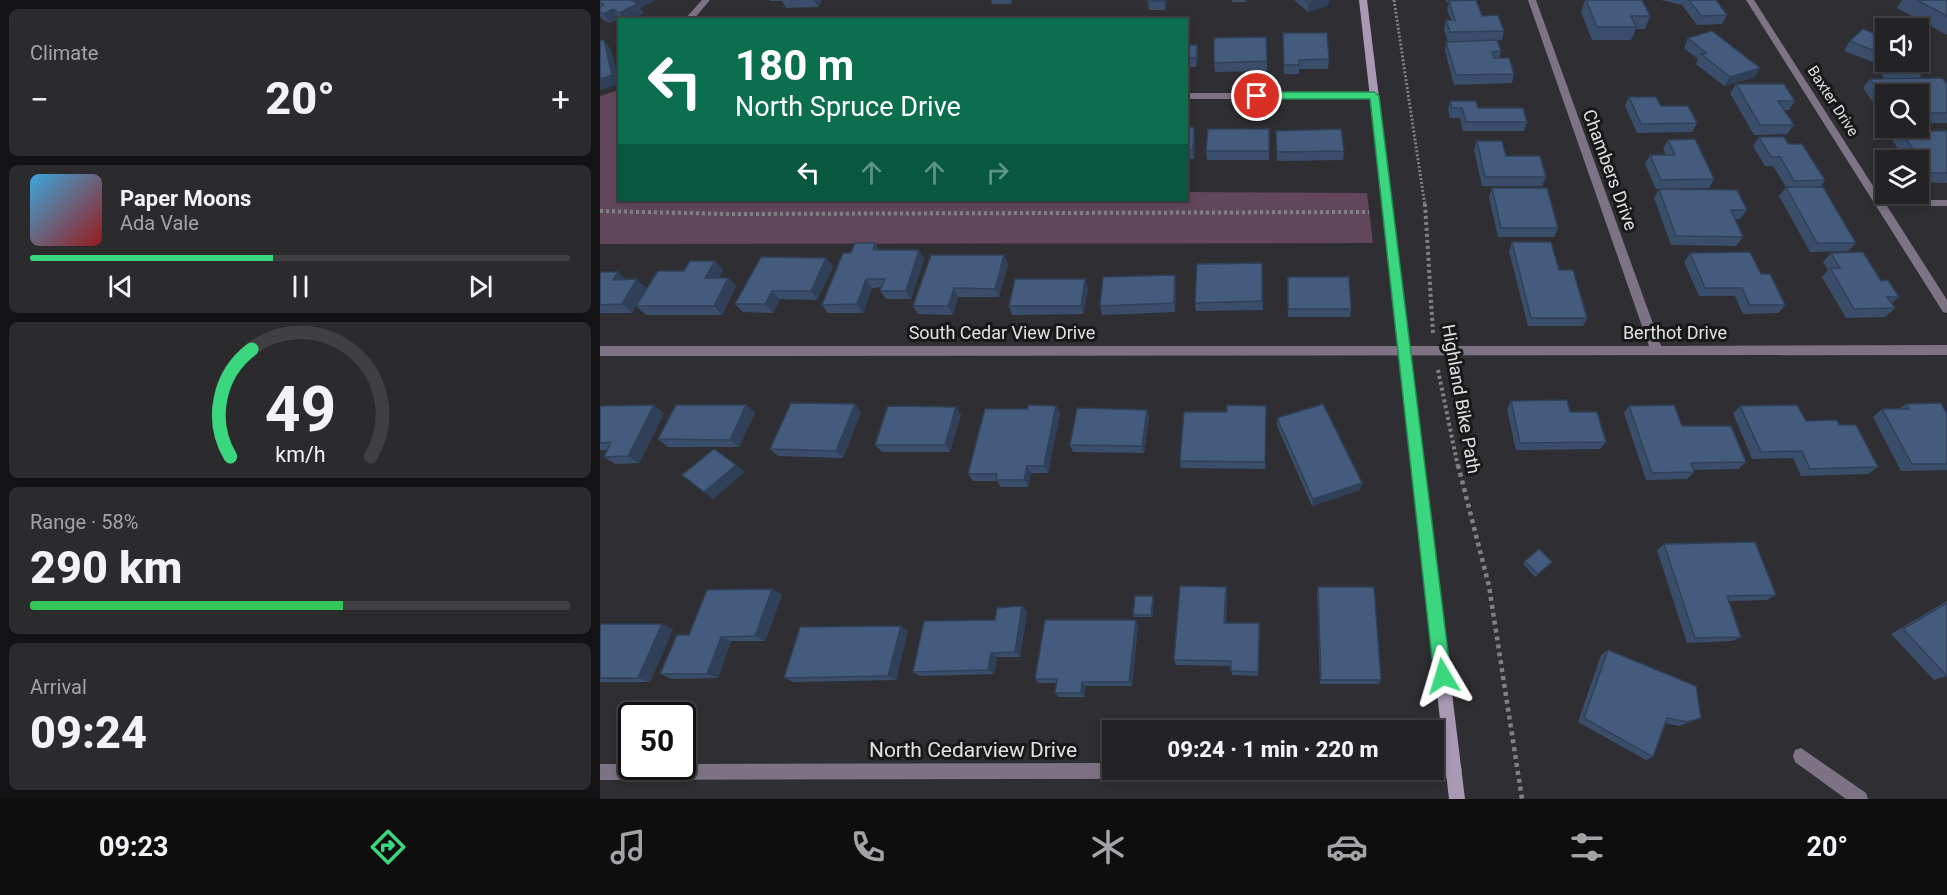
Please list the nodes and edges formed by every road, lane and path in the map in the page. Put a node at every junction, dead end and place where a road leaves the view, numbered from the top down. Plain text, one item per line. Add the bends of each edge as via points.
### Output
1 (706, 0) edge
2 (1364, 0) edge
3 (1394, 0) edge
4 (1532, 0) edge
5 (1750, 0) edge
6 (690, 18) edge
7 (1188, 96) edge
8 (1374, 96) junction
9 (1875, 195) edge
10 (1929, 203) edge
11 (1947, 203) edge
12 (1881, 204) edge
13 (600, 211) edge
14 (1388, 212) junction
15 (1947, 309) edge
16 (1947, 350) edge
17 (600, 351) edge
18 (1404, 351) junction
19 (1435, 351) junction
20 (1657, 351) junction
21 (1801, 756) dead end
22 (1454, 770) junction
23 (600, 771) edge
24 (1457, 799) edge
25 (1522, 799) edge
26 (1860, 799) edge

1 - 6 street
2 - 8 main road
3 - 19 path, Highland Bike Path via 1426,211
4 - 20 street, Chambers Drive
5 - 9 street, Baxter Drive
7 - 8 street
8 - 14 main road
10 - 11 street
12 - 15 street, Baxter Drive
13 - 14 path
14 - 18 main road
16 - 20 street, Berthot Drive
17 - 18 street, South Cedar View Drive
18 - 19 street, Berthot Drive
18 - 22 main road
19 - 20 street, Berthot Drive
19 - 25 path, Highland Bike Path via 1454,450 1489,586
21 - 26 street
22 - 23 street, North Cedarview Drive
22 - 24 main road

